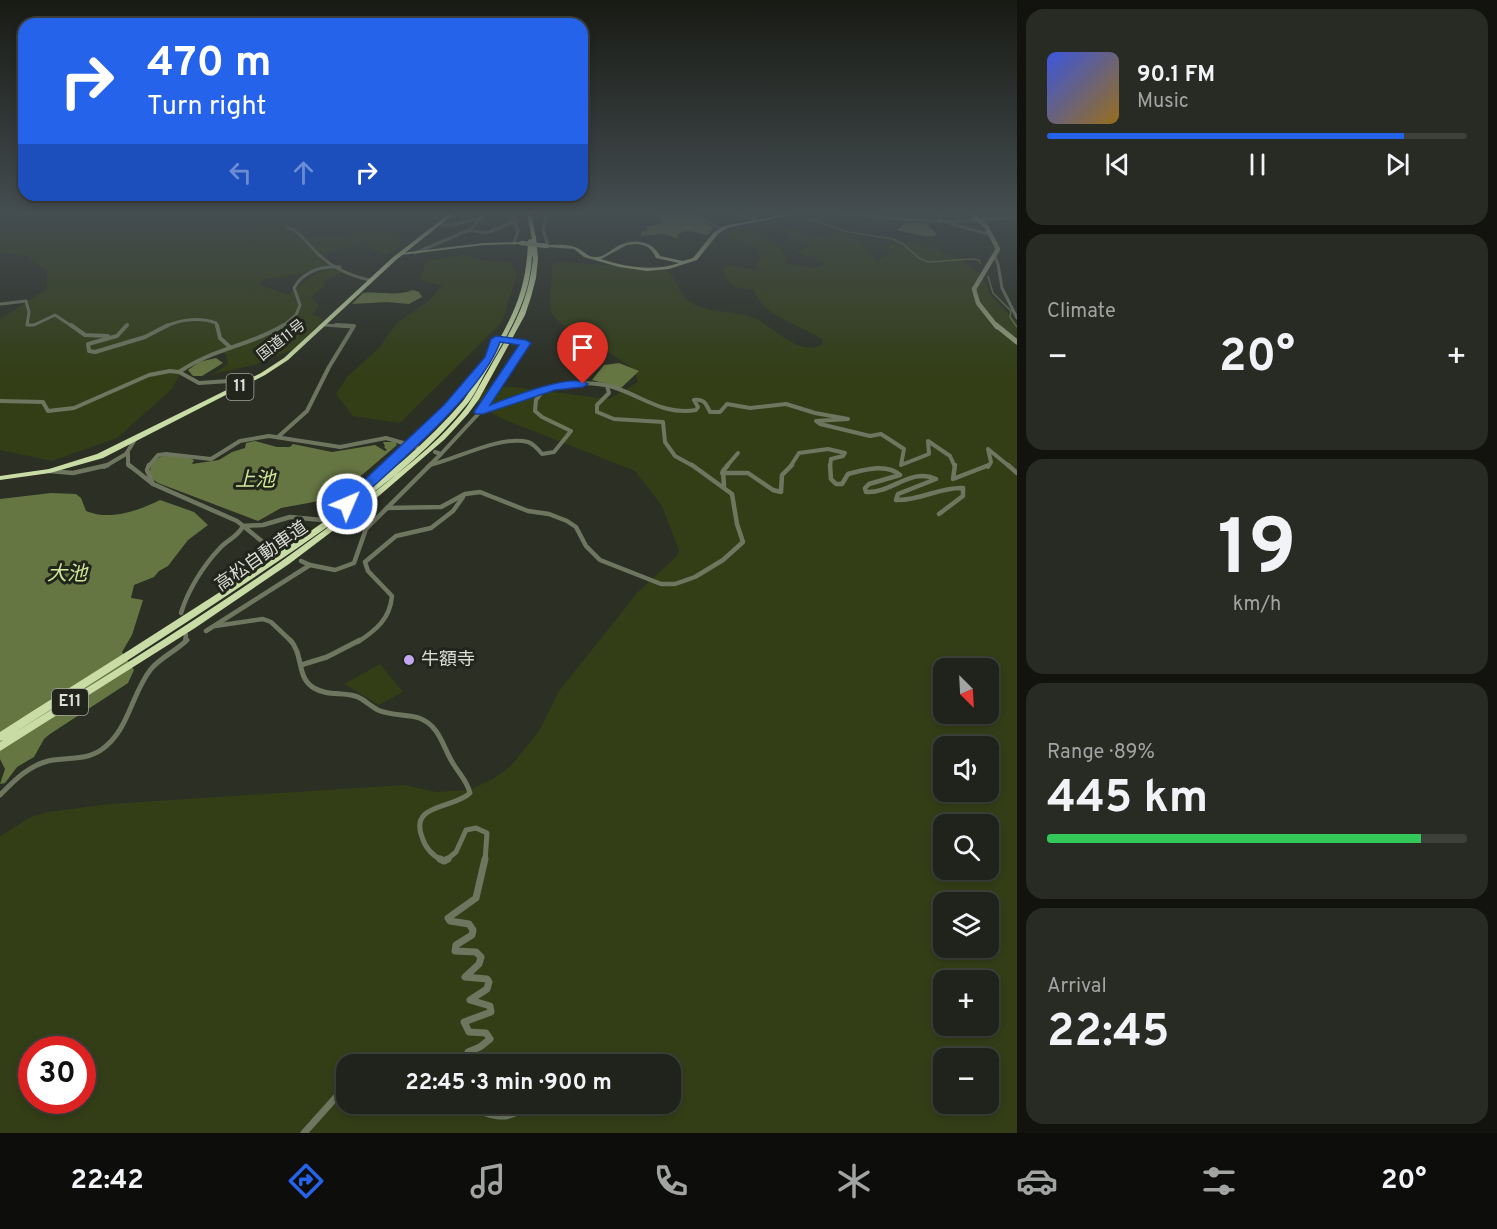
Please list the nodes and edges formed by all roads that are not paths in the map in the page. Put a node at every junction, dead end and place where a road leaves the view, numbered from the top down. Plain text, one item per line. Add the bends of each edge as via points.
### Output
1 (340, 267) joint
2 (385, 267) edge
3 (528, 267) edge
4 (536, 267) edge
5 (628, 267) edge
6 (671, 267) edge
7 (988, 267) edge
8 (998, 267) edge
9 (370, 280) junction
10 (2, 304) dead end
11 (1017, 318) edge
12 (324, 325) junction
13 (127, 326) dead end
14 (117, 336) junction
15 (1017, 342) edge
16 (230, 347) junction
17 (179, 372) junction
18 (607, 386) junction
19 (240, 387) junction
20 (542, 392) junction
21 (0, 401) edge
22 (480, 412) junction
23 (279, 436) junction
24 (136, 438) junction
25 (409, 445) junction
26 (417, 447) dead end
27 (435, 452) dead end
28 (128, 453) junction
29 (738, 453) dead end
30 (441, 454) junction
31 (430, 465) junction
32 (50, 471) junction
33 (722, 473) junction
34 (1017, 473) edge
35 (0, 478) edge
36 (153, 484) junction
37 (724, 486) junction
38 (465, 494) junction
39 (387, 508) junction
40 (939, 514) dead end
41 (243, 526) junction
42 (284, 553) dead end
43 (301, 561) dead end
44 (310, 565) junction
45 (181, 614) dead end
46 (215, 626) junction
47 (206, 631) dead end
48 (186, 635) dead end
49 (136, 655) junction
50 (301, 664) junction
51 (0, 736) edge
52 (0, 747) edge
53 (0, 795) edge
54 (468, 1054) edge
55 (336, 1097) edge
56 (484, 1114) edge
57 (513, 1114) edge
58 (304, 1133) edge

1 - 9 street
1 - 16 street via 323,268 301,277 294,285 300,305 293,317 271,333
2 - 9 highway, 国道11号 / 11
3 - 49 highway, 高松自動車道 / E11 via 527,287 502,342 468,399 430,438 355,502
4 - 49 highway, 高松自動車道 / E11 via 533,288 509,343 476,399 456,422 393,480 329,530 252,584
5 - 6 main road
7 - 15 street via 974,287 974,295 999,329
8 - 11 street via 1003,292
9 - 12 highway, 国道11号 / 11
10 - 14 street via 26,301 27,325 55,315 85,335
12 - 19 highway, 国道11号 / 11 via 286,359
12 - 23 street via 354,326 307,411
13 - 14 street
14 - 16 street via 88,344 89,351 145,338 168,325 205,320 216,323 219,338
16 - 17 street via 206,355
17 - 19 street via 199,383 230,381
17 - 21 street via 149,375 61,411 48,411 43,402 34,400
18 - 20 street via 570,384
18 - 34 street via 678,411 696,410 694,400 699,399 716,414 729,404 750,408 786,404 848,419 816,421 820,424 870,436 881,434 904,449 901,465 928,454 928,441 950,456 955,465 953,479 988,467 991,462 987,448
18 - 37 street via 610,392 597,405 597,412 628,422 663,422 665,442 675,456
19 - 24 highway, 国道11号 / 11
20 - 22 street
20 - 31 street via 535,411 571,431 554,452 542,454 535,445 521,442
22 - 25 street, bridge via 526,343 496,339 483,368
22 - 30 street
23 - 25 street via 333,447 387,438
23 - 36 street via 240,441 209,460 175,453 157,456 147,470
24 - 28 street
24 - 32 highway, 国道11号 / 11 via 88,460
25 - 26 street
25 - 41 street via 347,504 322,520 290,517
27 - 30 street
28 - 32 street via 95,471
28 - 36 street via 132,471
29 - 33 street
30 - 31 street
31 - 39 street
32 - 35 highway, 国道11号 / 11
33 - 37 street
33 - 40 street via 752,475 773,491 781,492 782,475 796,455 832,448 845,453 830,462 831,479 836,484 842,484 848,474 884,469 895,470 900,476 868,484 866,492 923,474 936,478 898,494 896,500 963,488 963,496
36 - 41 street
37 - 38 street via 734,498 743,542 723,560 675,584 647,580 609,565 593,555 576,527 558,516 528,511 480,492
38 - 39 street via 441,507
38 - 50 street via 439,523 396,536 365,562 368,571 392,596 391,610 381,623 335,655
39 - 44 street via 366,529 354,563 335,570
41 - 42 street
41 - 45 street via 240,534 220,548
43 - 44 street
44 - 46 street
46 - 47 street
46 - 50 street via 263,618 297,647
48 - 53 street via 187,640 147,675 120,732 102,750 91,756 27,769
49 - 51 highway, 高松自動車道 / E11
49 - 52 highway, 高松自動車道 / E11
50 - 54 street via 306,682 315,689 356,696 380,711 429,723 471,788 466,798 427,810 420,827 430,853 444,861 459,849 466,830 476,828 487,833 477,895 448,918 469,924 473,930 456,945 455,951 476,951 482,957 465,977 489,982 487,989 470,1000 490,1006 492,1012 468,1019 464,1026 469,1032 486,1033 490,1039
55 - 58 street
56 - 57 street

